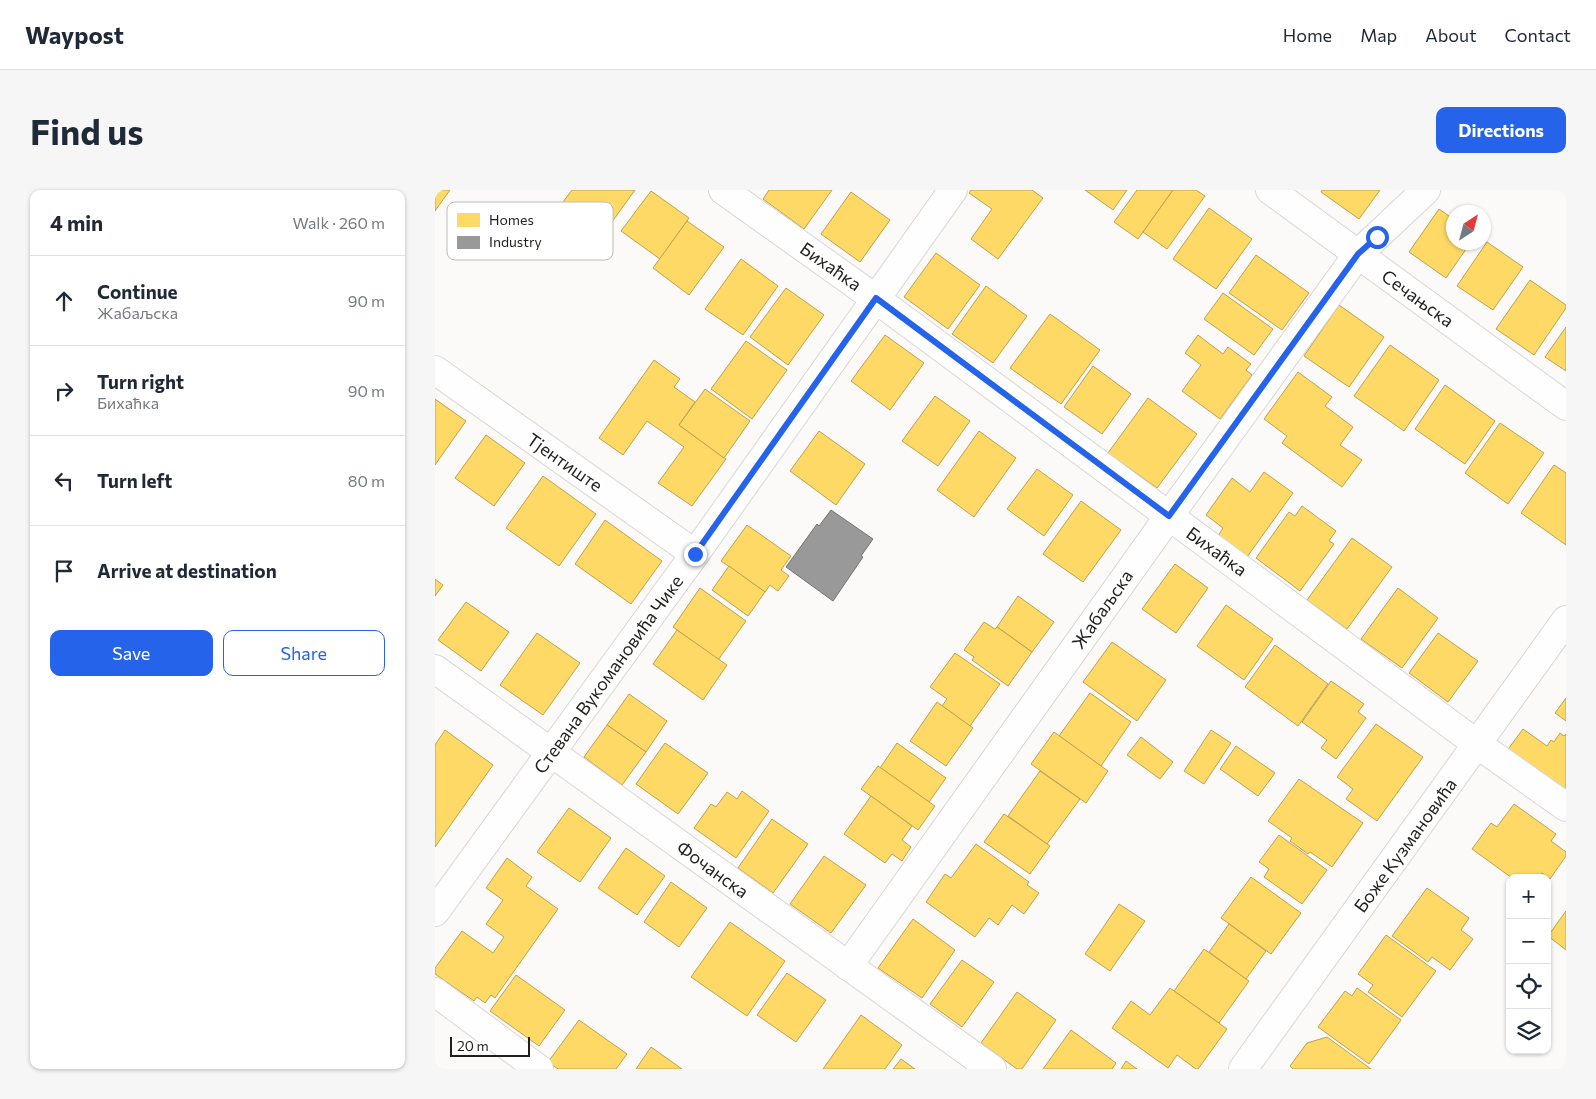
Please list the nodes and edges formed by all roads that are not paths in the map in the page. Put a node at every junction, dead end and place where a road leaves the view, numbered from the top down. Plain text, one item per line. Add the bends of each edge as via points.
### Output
1 (723, 190) edge
2 (953, 190) edge
3 (1270, 190) edge
4 (1426, 190) edge
5 (1358, 254) junction
6 (876, 298) junction
7 (435, 370) edge
8 (1566, 406) edge
9 (1169, 516) junction
10 (695, 554) junction
11 (1566, 620) edge
12 (435, 669) edge
13 (1477, 744) junction
14 (550, 753) junction
15 (1566, 807) edge
16 (435, 912) edge
17 (849, 966) junction
18 (435, 992) edge
19 (539, 1069) edge
20 (992, 1069) edge
21 (1243, 1069) edge

1 - 6 street, Бихаћка
2 - 6 street, Стевана Вукомановића Чике
3 - 5 street, Сечањска
4 - 5 street, Жабаљска
5 - 8 street, Сечањска
5 - 9 street, Жабаљска
6 - 9 street, Бихаћка
6 - 10 street, Стевана Вукомановића Чике
7 - 10 street, Тјентиште
9 - 13 street, Бихаћка
9 - 17 street, Жабаљска
10 - 14 street, Стевана Вукомановића Чике
11 - 13 street, Боже Кузмановића
12 - 14 street, Фочанска
13 - 15 street, Бихаћка
13 - 21 street, Боже Кузмановића
14 - 16 street, Стевана Вукомановића Чике
14 - 17 street, Фочанска
17 - 20 street, Фочанска
18 - 19 street

